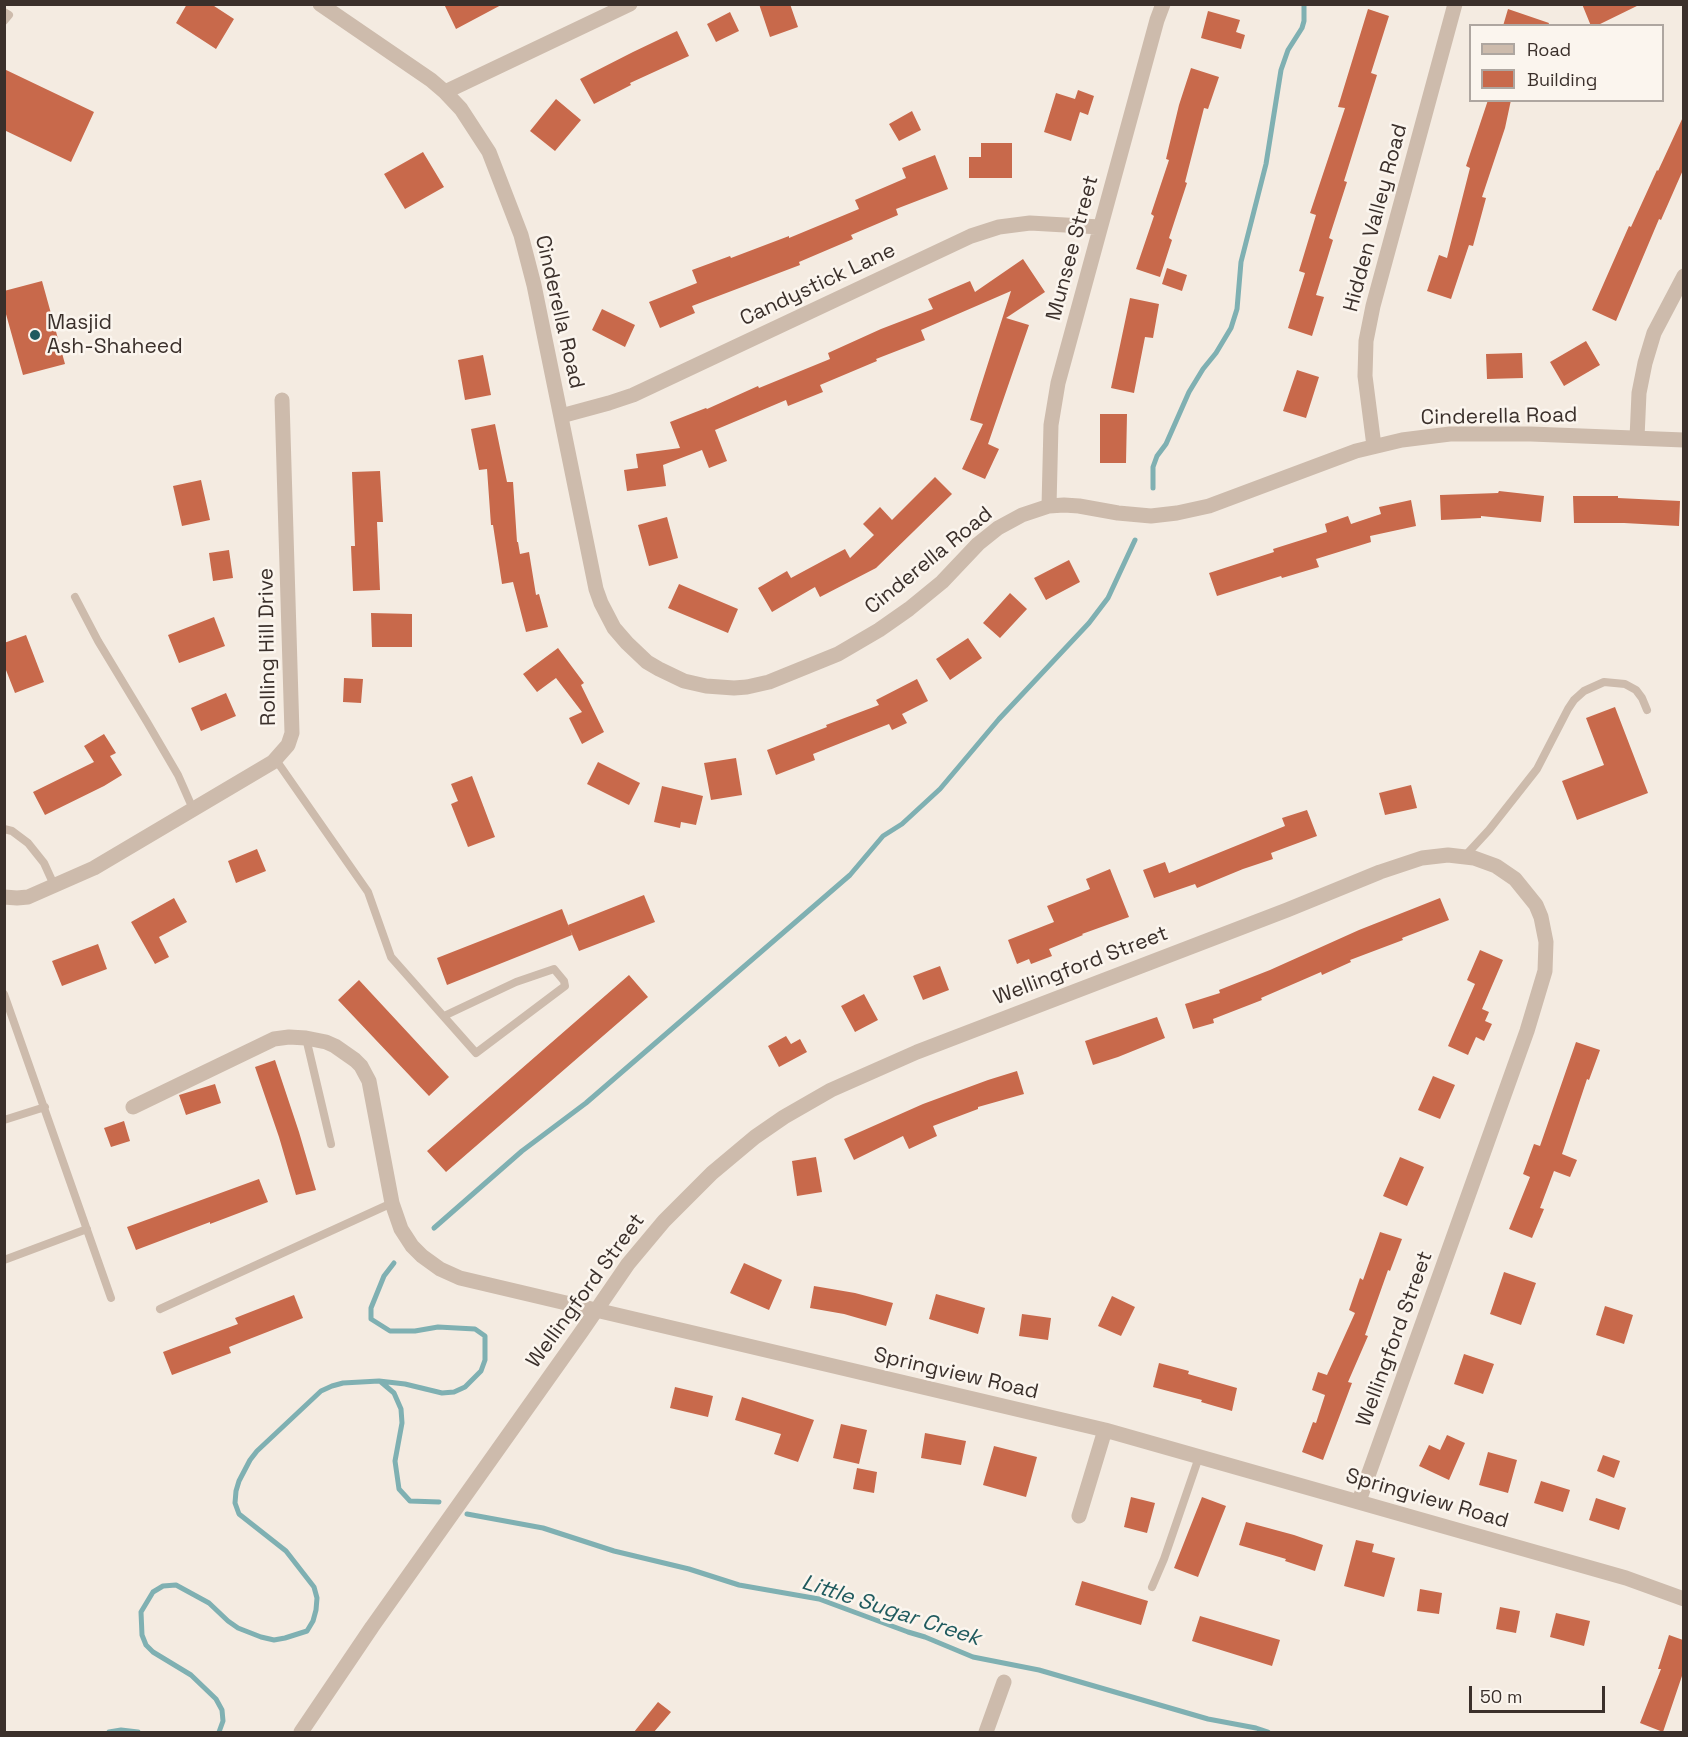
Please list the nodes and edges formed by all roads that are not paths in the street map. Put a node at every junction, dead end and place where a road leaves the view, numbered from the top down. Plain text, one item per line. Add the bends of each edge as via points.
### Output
1 (320, 4) edge
2 (630, 4) edge
3 (1163, 4) edge
4 (1455, 4) edge
5 (4, 12) edge
6 (4, 21) edge
7 (445, 92) junction
8 (1100, 227) junction
9 (1683, 276) edge
10 (282, 400) dead end
11 (561, 416) junction
12 (1636, 438) junction
13 (1683, 440) edge
14 (1374, 446) junction
15 (1048, 506) junction
16 (75, 597) dead end
17 (1647, 710) dead end
18 (276, 760) junction
19 (193, 809) junction
20 (4, 829) edge
21 (1463, 857) junction
22 (54, 885) junction
23 (4, 897) edge
24 (4, 994) edge
25 (444, 1016) junction
26 (306, 1038) junction
27 (45, 1107) junction
28 (133, 1107) dead end
29 (4, 1120) edge
30 (331, 1144) dead end
31 (393, 1203) junction
32 (87, 1229) junction
33 (4, 1260) edge
34 (111, 1298) dead end
35 (160, 1309) dead end
36 (596, 1309) junction
37 (1105, 1430) junction
38 (1199, 1457) junction
39 (1359, 1501) junction
40 (1079, 1516) dead end
41 (1152, 1587) dead end
42 (1683, 1599) edge
43 (1004, 1682) dead end
44 (301, 1732) edge
45 (986, 1732) edge

1 - 7 street, Cinderella Road
2 - 7 street
3 - 8 street, Munsee Street
4 - 14 street, Hidden Valley Road via 1368,329 1365,376
5 - 6 lane via 9,15
7 - 11 street, Cinderella Road via 489,152 514,214 534,285
8 - 11 street, Candystick Lane via 1030,223 971,236 633,395
8 - 15 street, Munsee Street via 1058,383 1051,425
9 - 12 street via 1654,333 1645,363
10 - 18 street, Rolling Hill Drive via 292,733
11 - 15 street, Cinderella Road via 596,590 614,628 653,666 684,681 706,686 734,688 768,682 838,654 909,609 998,528
12 - 13 street, Cinderella Road
12 - 14 street, Cinderella Road via 1450,434
14 - 15 street, Cinderella Road via 1209,507 1177,513 1150,516 1079,506
16 - 19 lane via 178,775
17 - 21 lane via 1636,690 1625,684 1604,682 1584,691 1568,709 1537,769
18 - 19 street, Rolling Hill Drive
18 - 25 lane via 368,892 391,957
19 - 22 street, Rolling Hill Drive via 94,868
20 - 22 lane via 28,843 44,863
21 - 36 street, Wellingford Street via 1422,858 1380,872 917,1052 831,1090 755,1137 712,1173 664,1221
21 - 39 street, Wellingford Street via 1496,866 1531,896 1546,942 1545,971
22 - 23 street, Rolling Hill Drive via 28,897
24 - 27 lane
25 - 25 lane via 476,1053 565,986 564,981 554,969
26 - 28 street via 274,1039
26 - 30 lane
26 - 31 street, Springview Road via 335,1046 361,1066 369,1081
27 - 29 lane
27 - 32 lane
31 - 35 lane
31 - 36 street, Springview Road via 401,1229 412,1246 440,1269 460,1278
32 - 33 lane
32 - 34 lane
36 - 37 street, Springview Road
36 - 44 street, Wellingford Street
37 - 38 street, Springview Road
37 - 40 street
38 - 39 street, Springview Road
38 - 41 lane
39 - 42 street, Springview Road via 1626,1578
43 - 45 street

